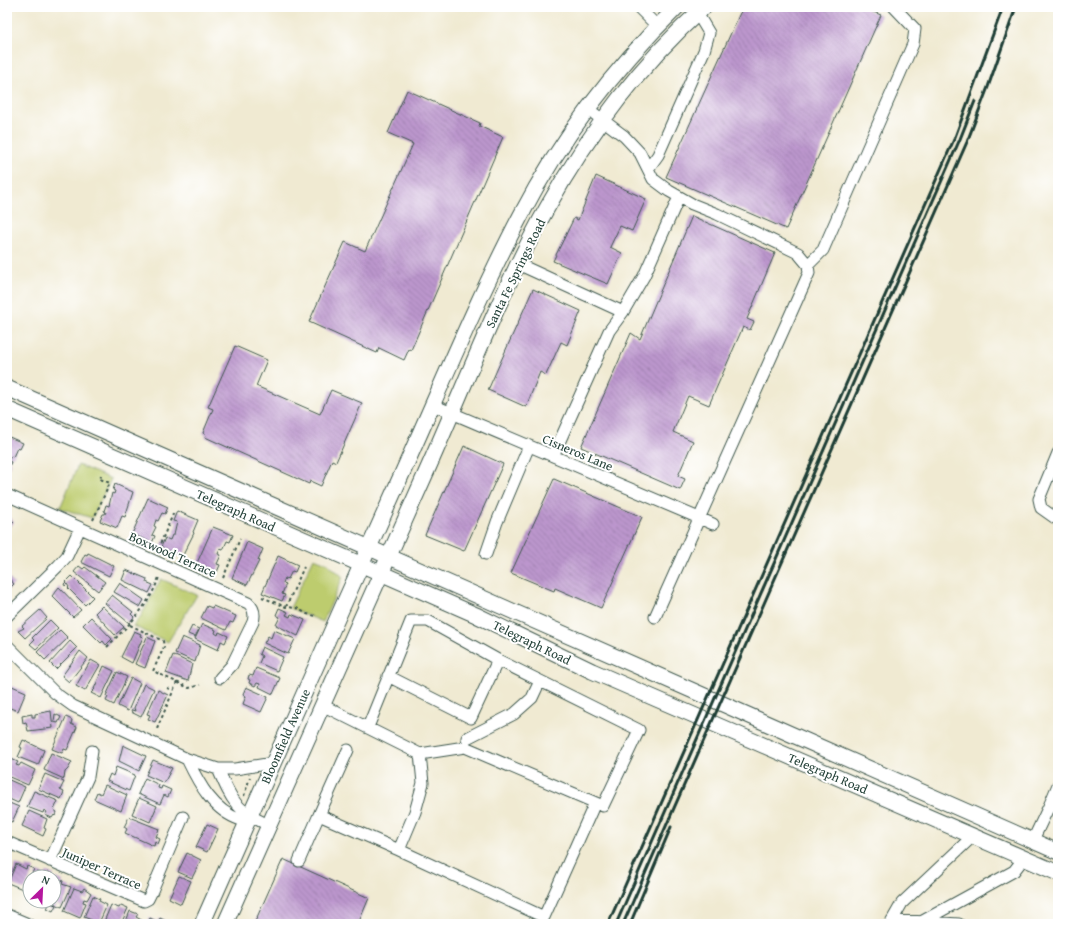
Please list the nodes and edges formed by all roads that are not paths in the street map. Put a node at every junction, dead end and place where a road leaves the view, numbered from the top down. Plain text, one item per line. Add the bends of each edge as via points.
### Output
1 (638, 7) edge
2 (677, 7) edge
3 (894, 7) edge
4 (701, 10) edge
5 (657, 26) junction
6 (588, 109) junction
7 (603, 121) junction
8 (648, 169) junction
9 (679, 197) junction
10 (518, 264) junction
11 (808, 265) junction
12 (623, 312) junction
13 (7, 388) edge
14 (433, 405) junction
15 (7, 409) edge
16 (452, 413) junction
17 (529, 446) junction
18 (1058, 452) edge
19 (553, 456) junction
20 (7, 495) edge
21 (699, 518) junction
22 (1058, 520) edge
23 (713, 524) dead end
24 (80, 528) junction
25 (369, 547) junction
26 (486, 554) dead end
27 (389, 556) junction
28 (361, 565) junction
29 (381, 573) junction
30 (7, 616) edge
31 (655, 617) dead end
32 (7, 645) edge
33 (498, 660) junction
34 (388, 676) junction
35 (220, 678) dead end
36 (540, 680) junction
37 (322, 706) junction
38 (471, 718) junction
39 (368, 727) junction
40 (466, 742) junction
41 (348, 750) dead end
42 (92, 751) dead end
43 (420, 754) junction
44 (187, 759) junction
45 (273, 763) junction
46 (218, 769) junction
47 (1058, 785) edge
48 (595, 803) junction
49 (1054, 806) edge
50 (319, 815) junction
51 (183, 817) dead end
52 (249, 817) junction
53 (269, 825) junction
54 (973, 836) junction
55 (1033, 840) junction
56 (7, 842) edge
57 (400, 850) junction
58 (1058, 852) edge
59 (1024, 858) junction
60 (50, 861) junction
61 (299, 861) dead end
62 (1058, 873) edge
63 (7, 915) edge
64 (891, 922) edge
65 (921, 922) junction
66 (28, 924) edge
67 (202, 924) edge
68 (225, 924) edge
69 (959, 924) edge

1 - 5 street
2 - 5 main road, Santa Fe Springs Road
3 - 11 street via 915,29 913,44 823,250
4 - 7 main road, Santa Fe Springs Road via 640,75
4 - 8 street via 709,33 704,51 658,155
5 - 6 main road, Santa Fe Springs Road
6 - 7 street
6 - 14 main road, Santa Fe Springs Road via 543,176 521,215
7 - 8 street via 624,136 640,153
7 - 10 main road, Santa Fe Springs Road via 547,208
8 - 9 street via 653,179
9 - 11 street via 798,253
9 - 12 street via 644,276
10 - 12 street
10 - 16 main road, Santa Fe Springs Road
11 - 21 street via 809,273
12 - 19 street via 609,331
13 - 25 main road, Telegraph Road
14 - 16 street, Cisneros Lane
14 - 25 main road, Santa Fe Springs Road
15 - 28 main road, Telegraph Road
16 - 17 street, Cisneros Lane
16 - 27 main road, Santa Fe Springs Road
17 - 19 street, Cisneros Lane
17 - 26 street
18 - 22 street via 1039,498 1040,508
19 - 21 street, Cisneros Lane
20 - 24 street, Boxwood Terrace
21 - 23 street, Cisneros Lane
21 - 31 street
24 - 30 street via 62,561
24 - 35 street, Boxwood Terrace via 252,607 253,622 232,665
25 - 27 main road, Telegraph Road
25 - 28 main road, Bloomfield Avenue
27 - 29 main road, Santa Fe Springs Road
27 - 55 main road, Telegraph Road
28 - 29 main road, Telegraph Road
28 - 45 main road, Bloomfield Avenue
29 - 37 main road, Bloomfield Avenue
29 - 54 main road, Telegraph Road via 592,671
32 - 44 street via 55,693 73,706
33 - 34 street via 428,621 411,621
33 - 36 street
33 - 38 street
34 - 38 street
34 - 39 street
36 - 40 street via 532,698 514,714
36 - 48 street via 639,730 603,806
37 - 39 street
37 - 53 main road, Bloomfield Avenue
38 - 40 street
39 - 43 street
40 - 43 street
40 - 48 street
41 - 50 street
42 - 60 street via 88,777
43 - 57 street via 423,783
44 - 46 street
44 - 52 street via 207,795 221,809 241,820
45 - 46 street via 235,770
45 - 52 main road, Bloomfield Avenue
46 - 52 street via 237,806
47 - 49 street
48 - 57 street via 544,917
49 - 55 street
50 - 57 street
50 - 61 street
51 - 60 street, Juniper Terrace via 146,900
52 - 53 street
52 - 67 main road, Bloomfield Avenue
53 - 68 main road, Bloomfield Avenue
54 - 59 main road, Telegraph Road
54 - 64 street via 902,903
55 - 58 main road, Telegraph Road
56 - 60 street, Juniper Terrace
59 - 62 main road, Telegraph Road
59 - 65 street via 1014,871
63 - 66 street
64 - 65 street
65 - 69 street

